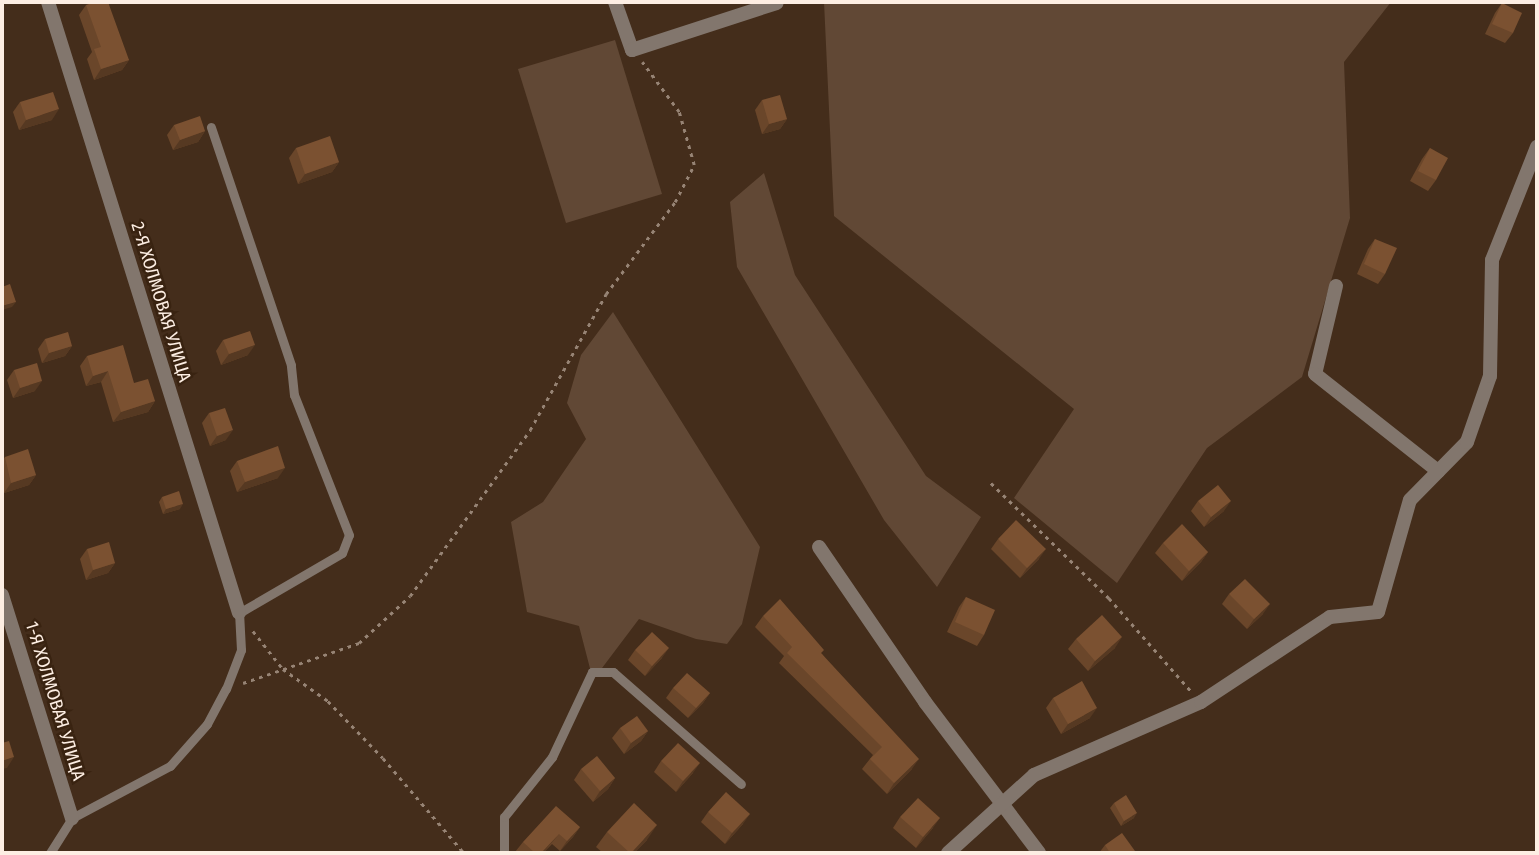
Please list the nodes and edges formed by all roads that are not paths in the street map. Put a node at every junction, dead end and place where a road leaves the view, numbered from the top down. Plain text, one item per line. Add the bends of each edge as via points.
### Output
1 (48, 2) edge
2 (615, 2) edge
3 (777, 3) edge
4 (211, 127) dead end
5 (1537, 147) edge
6 (1336, 286) dead end
7 (1438, 471) junction
8 (819, 547) dead end
9 (2, 595) edge
10 (239, 613) junction
11 (741, 784) dead end
12 (1006, 804) junction
13 (72, 818) junction
14 (50, 853) edge
15 (504, 853) edge
16 (948, 853) edge
17 (1039, 853) edge

1 - 10 street, 2-Я ХОЛМОВАЯ УЛИЦА
2 - 3 street via 632,50
4 - 10 lane via 291,365 294,395 349,534 342,553
5 - 7 street via 1492,260 1490,376 1467,442
6 - 7 street via 1315,374
7 - 12 street via 1410,499 1378,612 1330,617 1201,702 1034,775
8 - 12 street via 925,702
9 - 13 street, 1-Я ХОЛМОВАЯ УЛИЦА
10 - 13 lane via 240,650 207,724 170,766
11 - 15 lane via 613,671 592,672 552,757 504,817
12 - 16 street
12 - 17 street
13 - 14 lane

